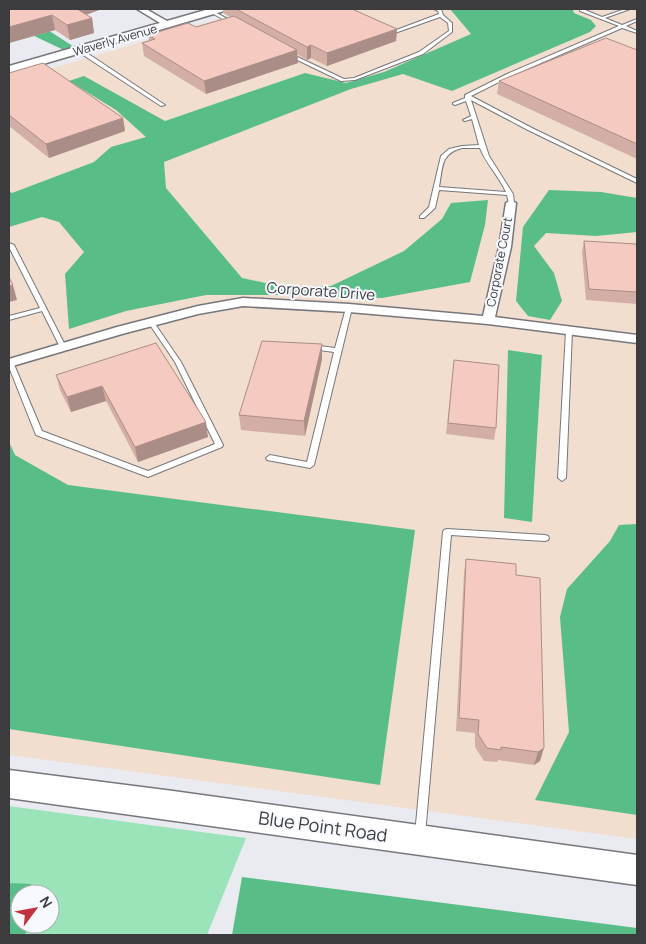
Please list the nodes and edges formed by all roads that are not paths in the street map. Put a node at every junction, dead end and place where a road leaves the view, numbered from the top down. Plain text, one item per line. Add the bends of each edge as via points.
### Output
1 (141, 9) edge
2 (436, 9) edge
3 (585, 9) edge
4 (628, 9) edge
5 (216, 10) edge
6 (441, 16) junction
7 (602, 18) junction
8 (637, 20) edge
9 (168, 24) junction
10 (623, 26) junction
11 (243, 29) edge
12 (382, 29) edge
13 (637, 32) edge
14 (597, 37) junction
15 (606, 40) edge
16 (78, 50) junction
17 (287, 53) edge
18 (9, 70) edge
19 (468, 97) junction
20 (455, 104) dead end
21 (163, 105) dead end
22 (474, 116) junction
23 (465, 120) dead end
24 (483, 146) junction
25 (637, 181) edge
26 (436, 188) junction
27 (510, 199) junction
28 (422, 217) dead end
29 (9, 245) edge
30 (349, 308) junction
31 (44, 309) junction
32 (9, 318) edge
33 (488, 320) junction
34 (151, 322) junction
35 (569, 332) junction
36 (637, 339) edge
37 (63, 347) junction
38 (308, 347) edge
39 (337, 350) junction
40 (9, 362) edge
41 (270, 458) dead end
42 (562, 478) dead end
43 (545, 538) dead end
44 (9, 784) edge
45 (420, 840) junction
46 (637, 870) edge

1 - 9 street
2 - 6 lane via 440,10
3 - 7 lane via 581,10
4 - 7 lane
5 - 9 street, Waverly Avenue
5 - 11 lane
6 - 12 lane via 391,33
6 - 17 lane via 450,23 451,30 422,53 354,79 344,80
7 - 10 lane
8 - 10 lane
9 - 16 street, Waverly Avenue
10 - 13 lane
10 - 14 lane
14 - 15 lane
14 - 19 lane
16 - 18 street, Waverly Avenue
16 - 21 lane
19 - 20 lane
19 - 22 lane
19 - 25 lane
22 - 23 lane
22 - 24 lane
24 - 26 lane via 451,150 443,157
24 - 27 lane
26 - 27 lane
26 - 28 lane via 432,208
27 - 33 street, Corporate Court via 505,247
29 - 31 lane
30 - 33 street, Corporate Drive
30 - 34 street, Corporate Drive via 243,302
30 - 39 lane
31 - 32 lane
31 - 37 lane
33 - 35 street, Corporate Drive
34 - 37 street, Corporate Drive
34 - 40 lane via 178,362 219,445 148,474 39,433
35 - 36 street, Corporate Drive
35 - 42 lane
37 - 40 street, Corporate Drive
38 - 39 lane
39 - 41 lane via 310,465
43 - 45 lane via 447,532
44 - 45 street, Blue Point Road
45 - 46 street, Blue Point Road

